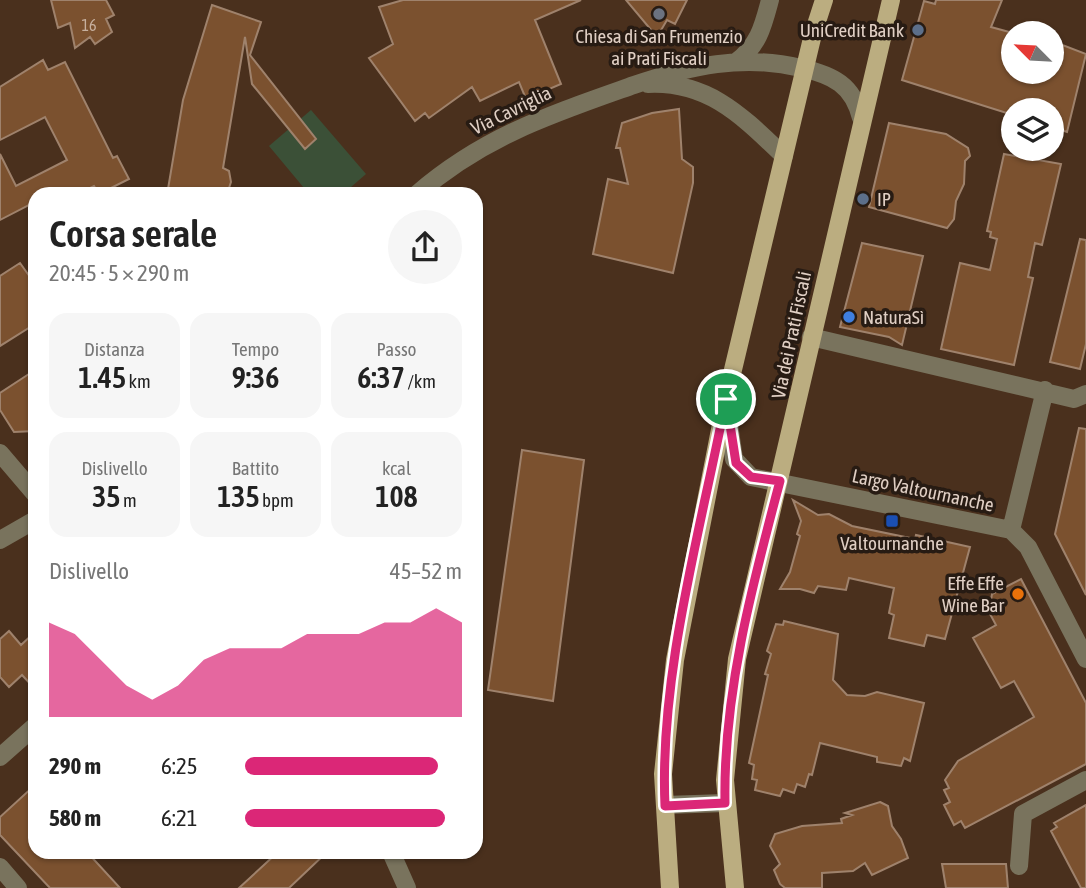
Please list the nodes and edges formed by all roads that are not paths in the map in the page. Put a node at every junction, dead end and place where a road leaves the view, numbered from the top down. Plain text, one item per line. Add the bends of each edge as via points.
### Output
1 (770, 0) edge
2 (824, 0) edge
3 (891, 0) edge
4 (736, 62) junction
5 (804, 69) junction
6 (634, 85) junction
7 (862, 118) junction
8 (784, 156) junction
9 (425, 187) edge
10 (811, 337) junction
11 (1045, 390) junction
12 (1086, 394) edge
13 (726, 399) junction
14 (0, 453) edge
15 (780, 481) junction
16 (28, 486) edge
17 (28, 524) edge
18 (1011, 530) junction
19 (0, 540) edge
20 (1086, 659) edge
21 (28, 732) edge
22 (0, 757) edge
23 (1086, 780) edge
24 (725, 803) junction
25 (665, 806) junction
26 (394, 859) edge
27 (1019, 866) dead end
28 (0, 867) edge
29 (18, 888) edge
30 (407, 888) edge
31 (670, 888) edge
32 (736, 888) edge

1 - 4 street via 760,37
2 - 5 main road
3 - 7 main road, Via dei Prati Fiscali
4 - 5 street, Via Cavriglia via 781,63
4 - 6 street, Via Cavriglia via 673,71
5 - 7 street, Via Cavriglia via 833,77 848,88
5 - 8 main road
6 - 8 street, Via Cavriglia via 681,85 711,95 744,117
6 - 9 street, Via Cavriglia via 509,132
7 - 10 main road, Via dei Prati Fiscali
8 - 13 main road
10 - 11 street
10 - 15 main road, Via dei Prati Fiscali
11 - 12 street via 1074,400
11 - 18 street, Largo Valtournanche
13 - 15 street, Largo Valtournanche via 736,463 751,477
13 - 25 main road via 673,670 666,726
14 - 16 street
15 - 18 street, Largo Valtournanche
15 - 24 main road, Via dei Prati Fiscali via 737,659 725,755
17 - 19 street
18 - 20 street via 1028,547
21 - 22 street
23 - 27 street via 1023,814
24 - 25 street
24 - 32 main road, Via dei Prati Fiscali
25 - 31 main road
26 - 30 street
28 - 29 street

